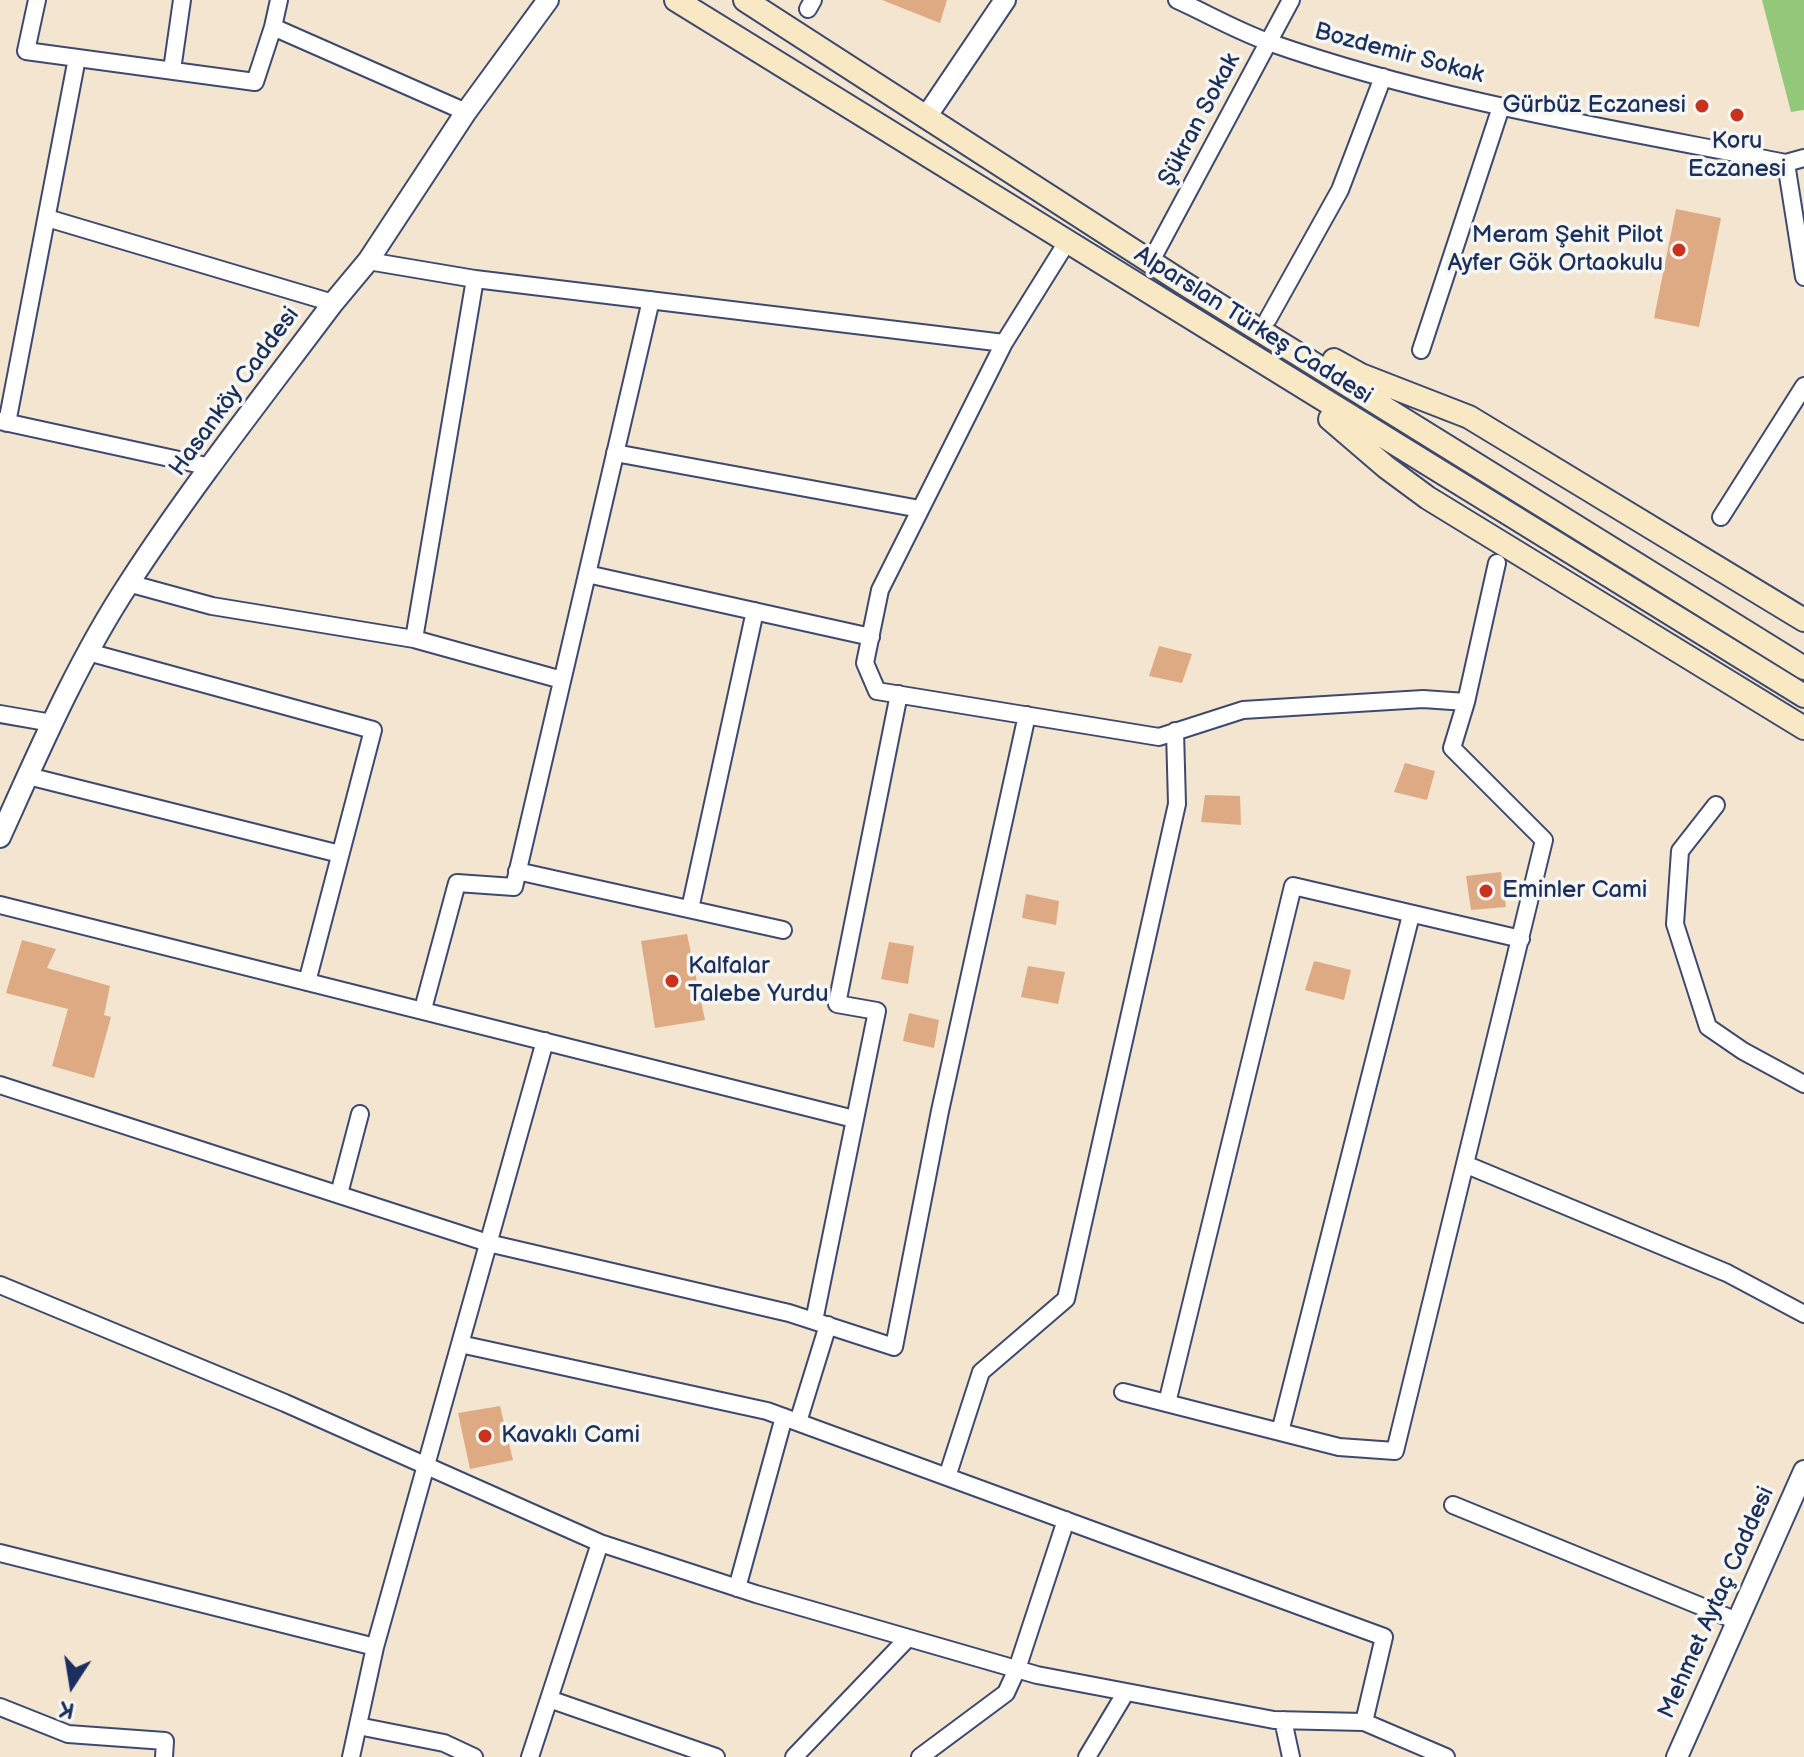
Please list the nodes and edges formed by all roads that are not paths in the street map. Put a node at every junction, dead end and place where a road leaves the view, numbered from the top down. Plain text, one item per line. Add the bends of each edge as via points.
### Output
1 (37, 0) edge
2 (182, 0) edge
3 (279, 0) edge
4 (548, 0) edge
5 (676, 0) edge
6 (745, 0) edge
7 (1005, 0) edge
8 (1177, 0) edge
9 (1291, 0) edge
10 (273, 27) junction
11 (1268, 43) junction
12 (77, 58) junction
13 (172, 70) junction
14 (1383, 77) junction
15 (1501, 107) junction
16 (466, 112) junction
17 (926, 117) junction
18 (1804, 158) edge
19 (1786, 163) junction
20 (47, 218) junction
21 (1067, 242) junction
22 (368, 261) junction
23 (1151, 261) junction
24 (1804, 277) edge
25 (475, 279) junction
26 (1185, 284) junction
27 (651, 300) junction
28 (333, 303) junction
29 (1173, 308) junction
30 (1268, 319) junction
31 (1004, 343) junction
32 (1421, 350) dead end
33 (1804, 386) edge
34 (4, 422) edge
35 (615, 453) junction
36 (211, 467) junction
37 (920, 509) junction
38 (1721, 517) dead end
39 (1497, 563) dead end
40 (587, 574) junction
41 (128, 583) junction
42 (755, 611) junction
43 (1804, 620) edge
44 (871, 637) junction
45 (414, 639) junction
46 (88, 652) junction
47 (1804, 668) edge
48 (562, 680) junction
49 (899, 694) junction
50 (1804, 696) edge
51 (1466, 702) junction
52 (0, 714) edge
53 (1027, 715) junction
54 (52, 723) junction
55 (1804, 728) edge
56 (1175, 731) junction
57 (28, 776) junction
58 (1716, 805) dead end
59 (0, 837) edge
60 (340, 854) junction
61 (517, 871) junction
62 (0, 905) edge
63 (690, 909) junction
64 (1411, 915) junction
65 (783, 930) dead end
66 (1521, 939) junction
67 (307, 982) junction
68 (423, 1009) junction
69 (545, 1041) junction
70 (1804, 1084) edge
71 (0, 1085) edge
72 (360, 1114) dead end
73 (854, 1119) junction
74 (1467, 1165) junction
75 (339, 1194) junction
76 (488, 1243) junction
77 (0, 1285) edge
78 (1804, 1314) edge
79 (821, 1323) junction
80 (460, 1344) junction
81 (1123, 1392) dead end
82 (1167, 1403) junction
83 (791, 1419) junction
84 (1280, 1432) junction
85 (425, 1467) junction
86 (1804, 1471) edge
87 (947, 1477) junction
88 (1798, 1502) edge
89 (1453, 1505) dead end
90 (1066, 1520) junction
91 (600, 1543) junction
92 (0, 1553) edge
93 (737, 1588) junction
94 (1737, 1621) junction
95 (908, 1638) junction
96 (375, 1647) junction
97 (1017, 1669) junction
98 (1126, 1692) junction
99 (549, 1699) junction
100 (0, 1707) edge
101 (1283, 1720) junction
102 (1364, 1722) junction
103 (358, 1726) junction
104 (164, 1749) edge
105 (351, 1757) edge
106 (474, 1757) edge
107 (530, 1757) edge
108 (716, 1757) edge
109 (794, 1757) edge
110 (920, 1757) edge
111 (1087, 1757) edge
112 (1291, 1757) edge
113 (1446, 1757) edge
114 (1677, 1757) edge

1 - 12 street via 26,51
2 - 13 street
3 - 10 street
4 - 16 street, Hasanköy Caddesi
5 - 21 main road, Alparslan Türkeş Caddesi
6 - 17 main road, Alparslan Türkeş Caddesi
7 - 17 street
8 - 11 street, Bozdemir Sokak
9 - 11 street, Şükran Sokak
10 - 13 street via 255,82
10 - 16 street
11 - 14 street, Bozdemir Sokak
11 - 23 street, Şükran Sokak
12 - 13 street
12 - 20 street
14 - 15 street, Bozdemir Sokak
14 - 30 street via 1340,190
15 - 19 street, Bozdemir Sokak
15 - 32 street
16 - 22 street, Hasanköy Caddesi
17 - 23 main road, Alparslan Türkeş Caddesi
18 - 19 street, Bozdemir Sokak
19 - 24 street
20 - 28 street
20 - 34 street
21 - 29 main road, Alparslan Türkeş Caddesi
21 - 31 street
22 - 25 street
22 - 28 street, Hasanköy Caddesi
23 - 26 main road, Alparslan Türkeş Caddesi
25 - 27 street
25 - 45 street
26 - 30 main road via 1233,299
26 - 47 main road, Alparslan Türkeş Caddesi
27 - 31 street
27 - 35 street
28 - 36 street, Hasanköy Caddesi
29 - 50 main road, Alparslan Türkeş Caddesi
29 - 55 main road via 1211,343 1339,424 1428,498
30 - 43 main road via 1361,375 1469,417
31 - 37 street
33 - 38 street
34 - 36 street
35 - 37 street
35 - 40 street
36 - 41 street, Hasanköy Caddesi
37 - 44 street via 880,590
39 - 51 street
40 - 42 street
40 - 48 street
41 - 45 street via 212,606
41 - 46 street, Hasanköy Caddesi
42 - 44 street
42 - 63 street
44 - 49 street via 865,663 877,691
45 - 48 street
46 - 54 street, Hasanköy Caddesi
46 - 60 street via 373,730
48 - 61 street
49 - 53 street
49 - 73 street via 837,1004 877,1011
51 - 56 street via 1423,699 1243,710
51 - 66 street via 1452,748 1544,840
52 - 54 street
53 - 56 street via 1159,737
53 - 79 street via 894,1347
54 - 57 street, Hasanköy Caddesi
56 - 87 street via 1177,804 1066,1299 981,1372
57 - 59 street, Hasanköy Caddesi
57 - 60 street
58 - 70 street via 1680,851 1675,924 1708,1027
60 - 67 street
61 - 63 street
61 - 68 street via 514,887 457,883
62 - 67 street
63 - 65 street
64 - 66 street
64 - 82 street via 1293,886
64 - 84 street
66 - 74 street
67 - 68 street
68 - 69 street
69 - 73 street
69 - 76 street
71 - 75 street
72 - 75 street
73 - 79 street
74 - 78 street via 1727,1273
74 - 84 street via 1395,1451 1339,1447
75 - 76 street
76 - 79 street
76 - 80 street
77 - 85 street
79 - 83 street
80 - 83 street
80 - 85 street
81 - 82 street
82 - 84 street
83 - 87 street
83 - 93 street
85 - 91 street
85 - 96 street
86 - 88 street, Mehmet Aytaç Caddesi
87 - 90 street
88 - 94 street, Mehmet Aytaç Caddesi
89 - 94 street
90 - 97 street
90 - 102 street via 1384,1637
91 - 93 street
91 - 99 street
92 - 96 street
93 - 95 street
94 - 114 street, Mehmet Aytaç Caddesi
95 - 97 street
95 - 109 street
96 - 103 street
97 - 98 street
97 - 110 street via 1006,1693
98 - 101 street
98 - 111 street
99 - 107 street
99 - 108 street
100 - 104 street via 68,1734
101 - 102 street
101 - 112 street
102 - 113 street
103 - 105 street
103 - 106 street via 444,1743

